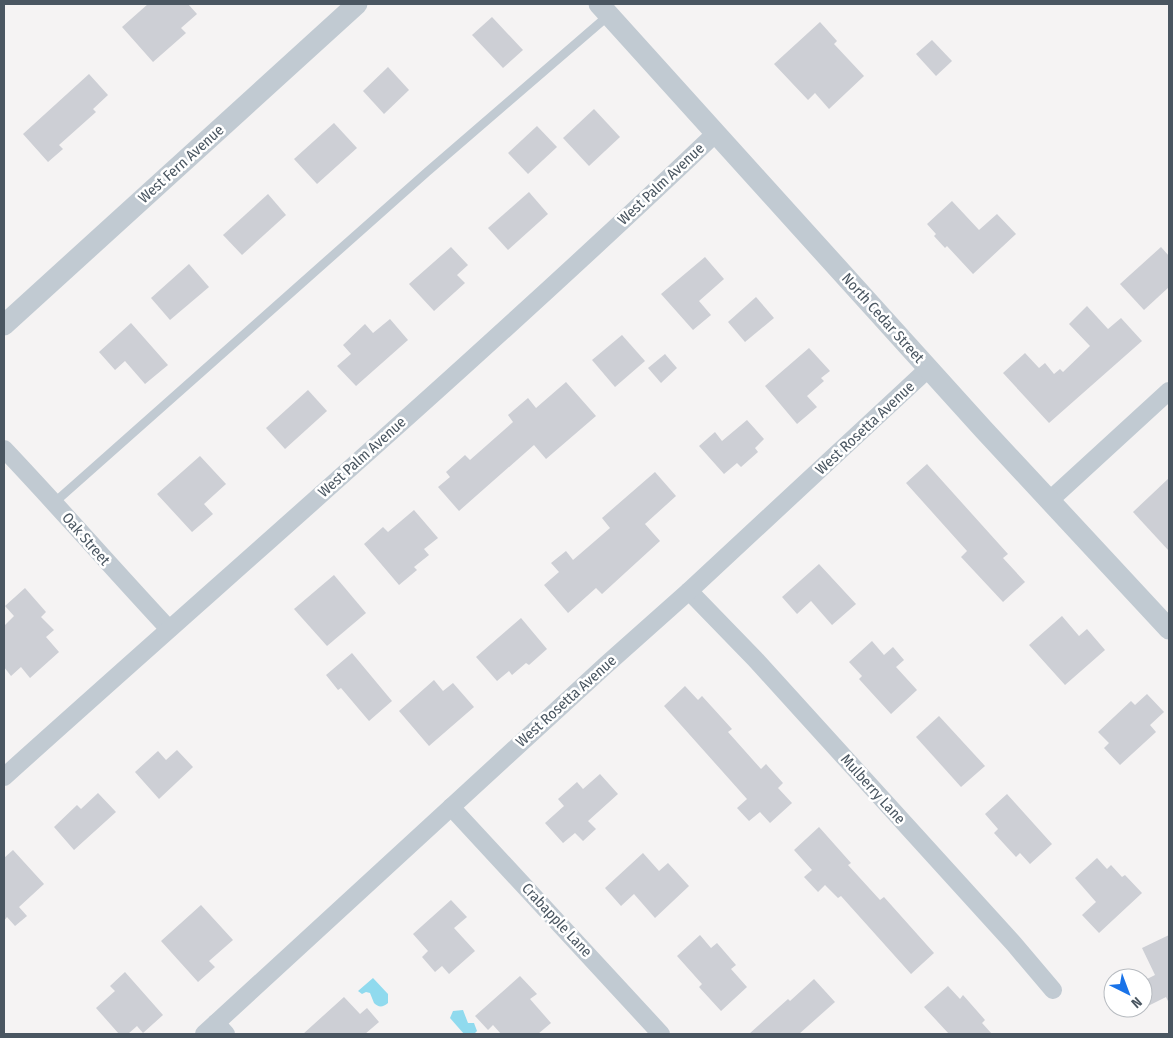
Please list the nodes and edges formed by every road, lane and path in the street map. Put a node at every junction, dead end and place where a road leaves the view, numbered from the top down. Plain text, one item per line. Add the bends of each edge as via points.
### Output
1 (357, 4) edge
2 (604, 9) edge
3 (716, 133) junction
4 (4, 325) edge
5 (929, 368) junction
6 (1169, 391) edge
7 (4, 449) edge
8 (1050, 500) junction
9 (55, 502) junction
10 (689, 592) junction
11 (169, 629) junction
12 (1169, 629) edge
13 (4, 777) edge
14 (451, 807) junction
15 (1053, 990) dead end
16 (215, 1031) edge
17 (661, 1034) edge

1 - 4 street, West Fern Avenue
2 - 3 street, North Cedar Street
2 - 9 lane via 427,172
3 - 5 street, North Cedar Street
3 - 11 street, West Palm Avenue
5 - 8 street, North Cedar Street
5 - 10 street, West Rosetta Avenue
6 - 8 street
7 - 9 street, Oak Street
8 - 12 street, North Cedar Street
9 - 11 street, Oak Street
10 - 14 street, West Rosetta Avenue
10 - 15 street, Mulberry Lane via 755,659
11 - 13 street, West Palm Avenue
14 - 16 street, West Rosetta Avenue
14 - 17 street, Crabapple Lane

